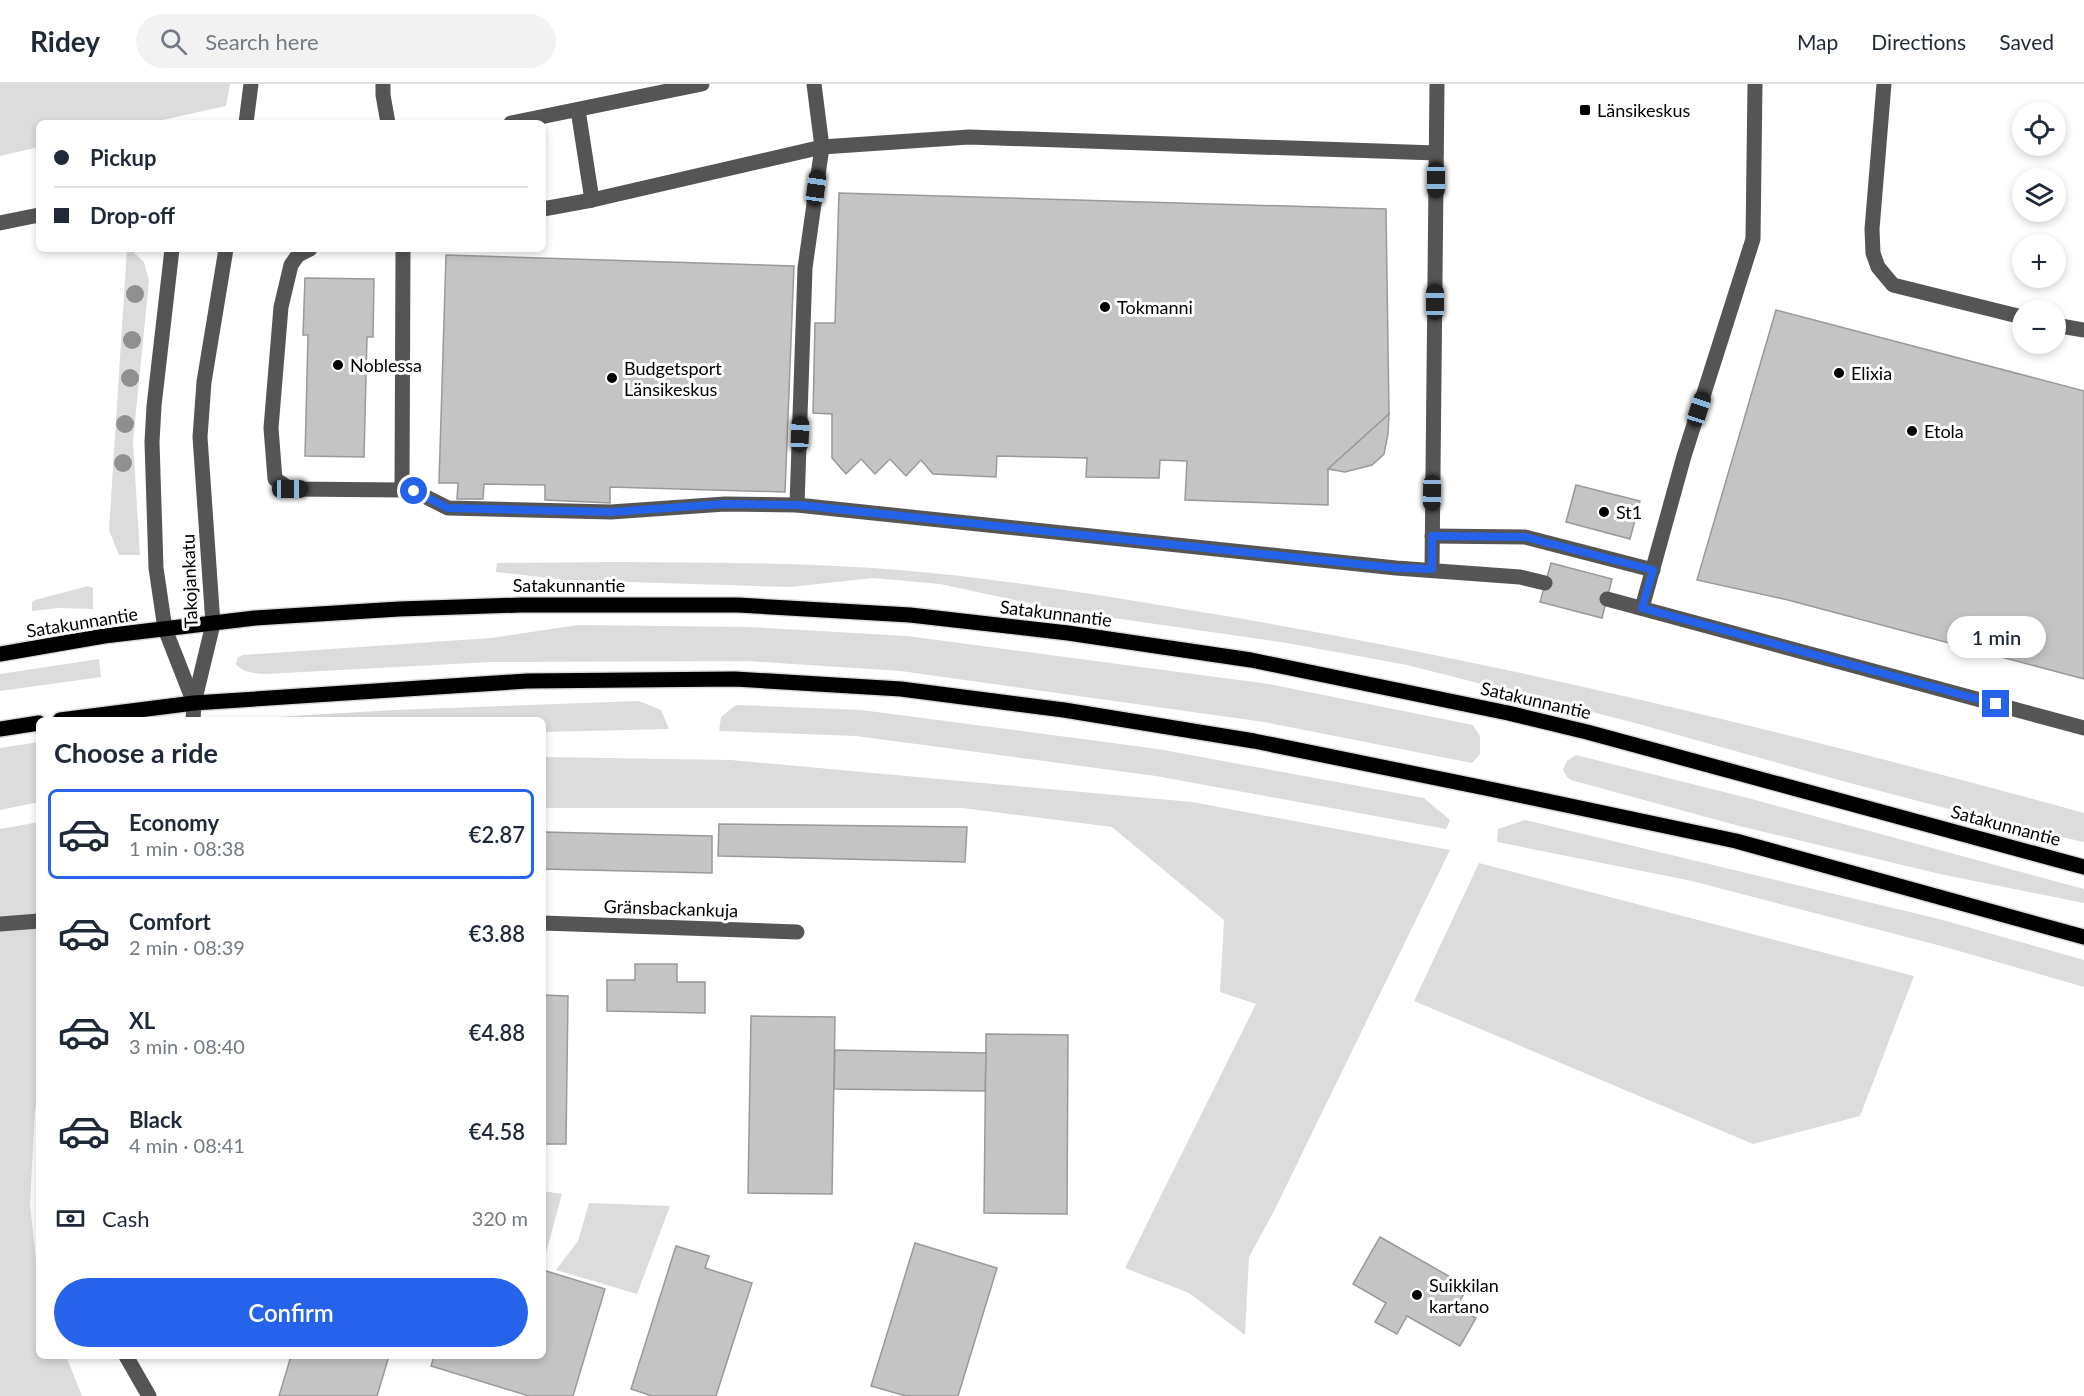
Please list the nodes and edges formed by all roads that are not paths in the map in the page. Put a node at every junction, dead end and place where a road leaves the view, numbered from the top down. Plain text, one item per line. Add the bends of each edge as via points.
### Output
1 (251, 84) edge
2 (383, 84) edge
3 (702, 84) edge
4 (814, 84) edge
5 (1437, 84) edge
6 (1755, 84) edge
7 (1884, 84) edge
8 (578, 110) junction
9 (246, 120) edge
10 (387, 120) edge
11 (526, 120) edge
12 (822, 147) junction
13 (1436, 153) junction
14 (592, 200) junction
15 (546, 208) edge
16 (36, 216) edge
17 (0, 223) edge
18 (172, 252) edge
19 (226, 252) edge
20 (304, 252) edge
21 (404, 252) edge
22 (2012, 315) edge
23 (2066, 327) edge
24 (2084, 330) edge
25 (402, 490) junction
26 (798, 505) junction
27 (1432, 536) junction
28 (1432, 569) junction
29 (1653, 570) junction
30 (1545, 583) dead end
31 (1607, 599) dead end
32 (1642, 608) junction
33 (213, 624) junction
34 (165, 629) junction
35 (0, 654) edge
36 (194, 703) junction
37 (84, 717) edge
38 (193, 717) edge
39 (36, 723) edge
40 (2084, 728) edge
41 (0, 729) edge
42 (2084, 867) edge
43 (36, 921) edge
44 (546, 923) edge
45 (0, 924) edge
46 (798, 932) dead end
47 (2084, 937) edge
48 (128, 1359) edge
49 (149, 1396) edge

1 - 9 street
2 - 10 street
3 - 8 street
4 - 12 street
5 - 13 street
6 - 29 street via 1753,239 1684,456
7 - 22 street via 1872,229 1878,267 1893,285
8 - 11 street
8 - 14 street
12 - 13 street via 969,137
12 - 14 street
12 - 26 street via 805,268
13 - 27 street
14 - 15 street
16 - 17 street
18 - 34 street, Takojankatu via 152,442 156,568
19 - 33 street, Takojankatu via 200,437
20 - 25 street via 291,265 280,307 271,428 275,479 290,489
21 - 25 street
23 - 24 street
25 - 26 street via 414,491 448,508 611,512 724,504
26 - 28 street
27 - 28 street
27 - 29 street via 1525,537
28 - 30 street
29 - 32 street
31 - 32 street
32 - 40 street
33 - 34 main road, Satakunnantie
33 - 36 street, Takojankatu
33 - 42 main road, Satakunnantie via 410,608 738,605 910,615 1068,633 1251,660 1508,713
34 - 35 main road, Satakunnantie
34 - 36 street, Takojankatu
36 - 37 main road
36 - 38 street
36 - 47 main road via 527,681 735,679 901,689 1254,741 1501,791 1736,841
39 - 41 main road
43 - 45 street
44 - 46 street, Gränsbackankuja
48 - 49 street

